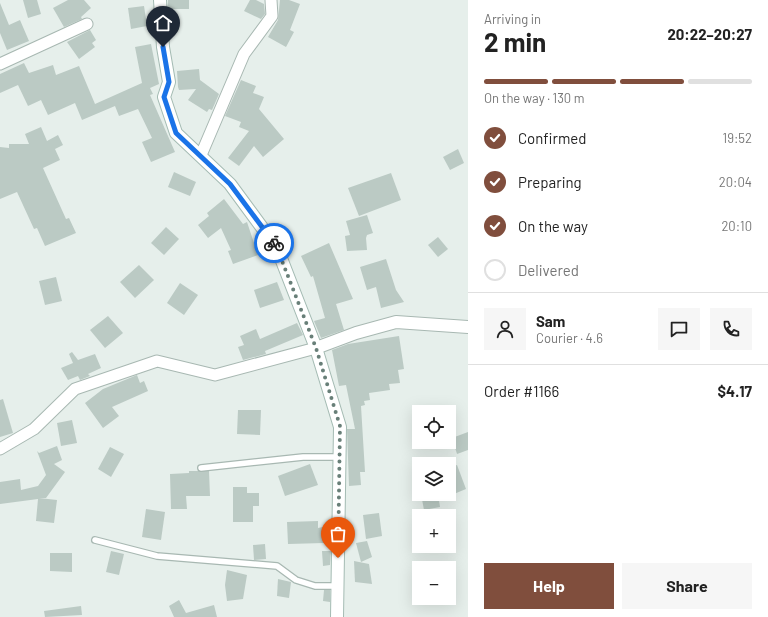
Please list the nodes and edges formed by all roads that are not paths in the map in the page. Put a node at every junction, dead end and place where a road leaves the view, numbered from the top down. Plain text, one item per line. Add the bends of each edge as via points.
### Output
1 (160, 0) edge
2 (271, 0) edge
3 (87, 24) dead end
4 (0, 64) edge
5 (201, 155) junction
6 (468, 327) edge
7 (316, 348) junction
8 (0, 449) edge
9 (340, 457) junction
10 (201, 468) dead end
11 (95, 540) dead end
12 (338, 586) junction
13 (338, 617) edge

1 - 5 main road via 163,47 169,82 164,97 176,133
2 - 5 street via 272,16 244,54
3 - 4 street
5 - 7 main road via 230,184 277,248
6 - 7 main road via 396,322
7 - 8 street via 215,375 157,361 75,389 34,429
7 - 9 main road via 340,426
9 - 10 lane via 303,457
9 - 12 main road
11 - 12 lane via 157,556 276,566 296,580 315,586
12 - 13 main road

